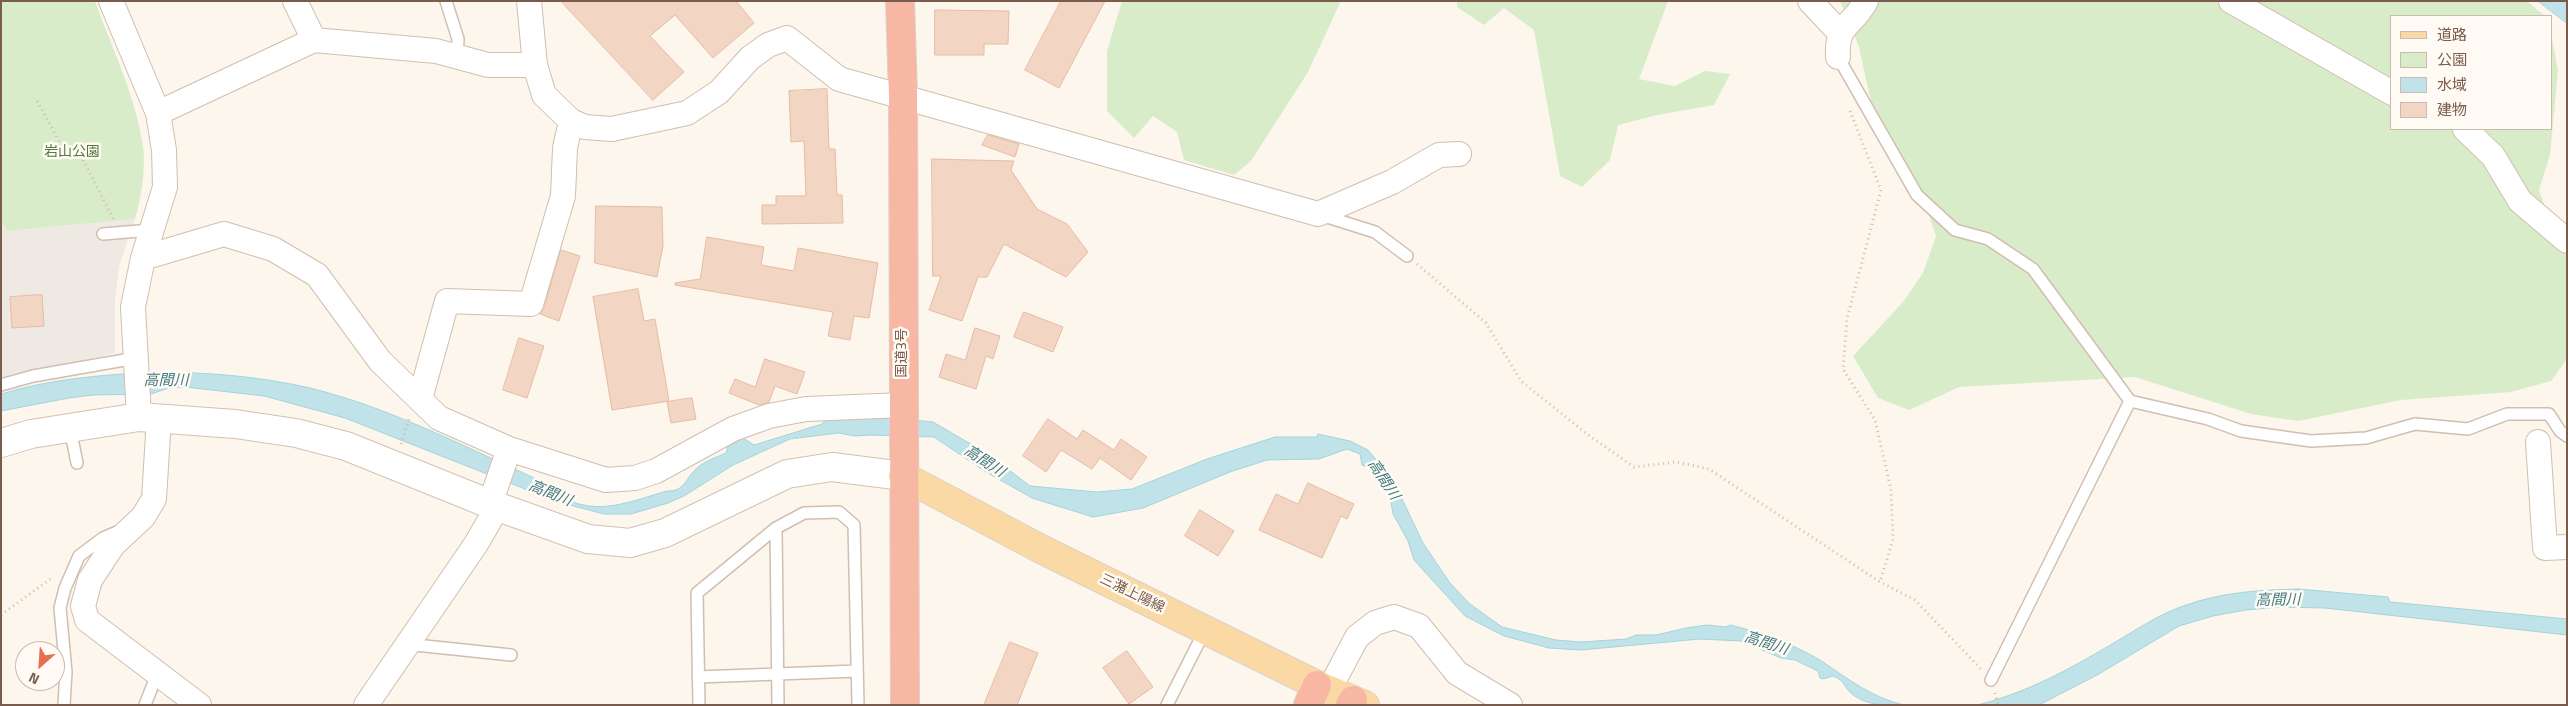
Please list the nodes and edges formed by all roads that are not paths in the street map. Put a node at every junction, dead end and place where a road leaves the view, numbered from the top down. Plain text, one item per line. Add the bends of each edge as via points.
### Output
1 (111, 1) edge
2 (295, 1) edge
3 (446, 1) edge
4 (529, 1) edge
5 (900, 1) edge
6 (1810, 1) edge
7 (1866, 1) edge
8 (2231, 1) edge
9 (1840, 33) junction
10 (314, 40) junction
11 (1838, 56) joint
12 (457, 57) junction
13 (535, 65) junction
14 (2390, 92) edge
15 (903, 95) junction
16 (158, 113) junction
17 (571, 121) junction
18 (2466, 130) edge
19 (1459, 154) dead end
20 (1318, 214) junction
21 (151, 230) junction
22 (103, 234) dead end
23 (2567, 241) edge
24 (1407, 256) road end
25 (143, 258) junction
26 (136, 363) junction
27 (1, 385) edge
28 (2130, 402) junction
29 (416, 407) junction
30 (903, 409) junction
31 (145, 413) junction
32 (70, 426) junction
33 (2567, 436) edge
34 (2538, 442) dead end
35 (1, 443) edge
36 (508, 453) junction
37 (78, 463) dead end
38 (903, 463) junction
39 (494, 500) junction
40 (134, 526) junction
41 (776, 528) junction
42 (2567, 547) edge
43 (1205, 630) junction
44 (405, 644) junction
45 (511, 655) dead end
46 (857, 671) junction
47 (157, 674) junction
48 (778, 674) junction
49 (698, 677) junction
50 (1991, 680) road end
51 (1337, 698) edge
52 (64, 705) edge
53 (145, 705) edge
54 (198, 705) edge
55 (366, 705) edge
56 (699, 705) edge
57 (778, 705) edge
58 (858, 705) edge
59 (905, 705) edge
60 (1167, 705) edge
61 (1510, 705) edge

1 - 16 street
2 - 10 street
3 - 12 lane via 458,39
4 - 13 street
5 - 15 highway, 国道3号
6 - 9 street
7 - 9 street via 1859,14
8 - 14 street
9 - 11 street
10 - 12 street via 436,51
10 - 16 street
11 - 28 lane via 1917,195 1955,230 1988,239 2033,269
12 - 13 street via 488,65
13 - 17 street via 544,95
15 - 17 street via 839,79 787,38 768,45 750,58 718,92 687,113 612,129 585,127
15 - 20 street
15 - 30 highway, 国道3号
16 - 21 street via 165,187
17 - 29 street via 565,148 563,196 532,304 447,301
18 - 23 street via 2493,156 2520,201
19 - 20 street via 1439,155 1392,182
20 - 24 lane via 1374,232
21 - 22 lane
21 - 25 street
25 - 26 street via 133,307
25 - 29 street via 224,234 273,249 317,275
26 - 27 lane via 33,376
26 - 31 street
28 - 33 lane via 2208,419 2241,431 2311,441 2366,438 2415,424 2468,429 2507,414 2549,414
28 - 50 lane
29 - 36 street
30 - 36 street via 806,409 769,416 733,429 656,471 635,478 606,480
30 - 38 highway, 国道3号
31 - 32 street
31 - 39 street via 296,433 346,446
31 - 40 street via 154,499
32 - 35 street
32 - 37 lane
34 - 42 street via 2545,548
36 - 39 street
38 - 39 street via 832,467 787,474 665,533 630,543 588,539
38 - 43 main road, 三潴上陽線 via 1041,549
38 - 59 highway, 国道3号
39 - 44 street via 476,544
40 - 47 street via 113,545 90,580 83,606 87,620
40 - 52 lane via 103,538 79,556 65,588 60,608 66,672
41 - 46 lane via 804,514 839,512 854,525
41 - 48 lane
41 - 49 lane via 697,593
43 - 51 main road, 三潴上陽線
43 - 60 lane
44 - 45 lane
44 - 55 street
46 - 48 lane
46 - 58 lane
47 - 53 lane
47 - 54 street
48 - 49 lane
48 - 57 lane
49 - 56 lane
51 - 61 street via 1356,637 1375,622 1394,617 1419,626 1457,673

